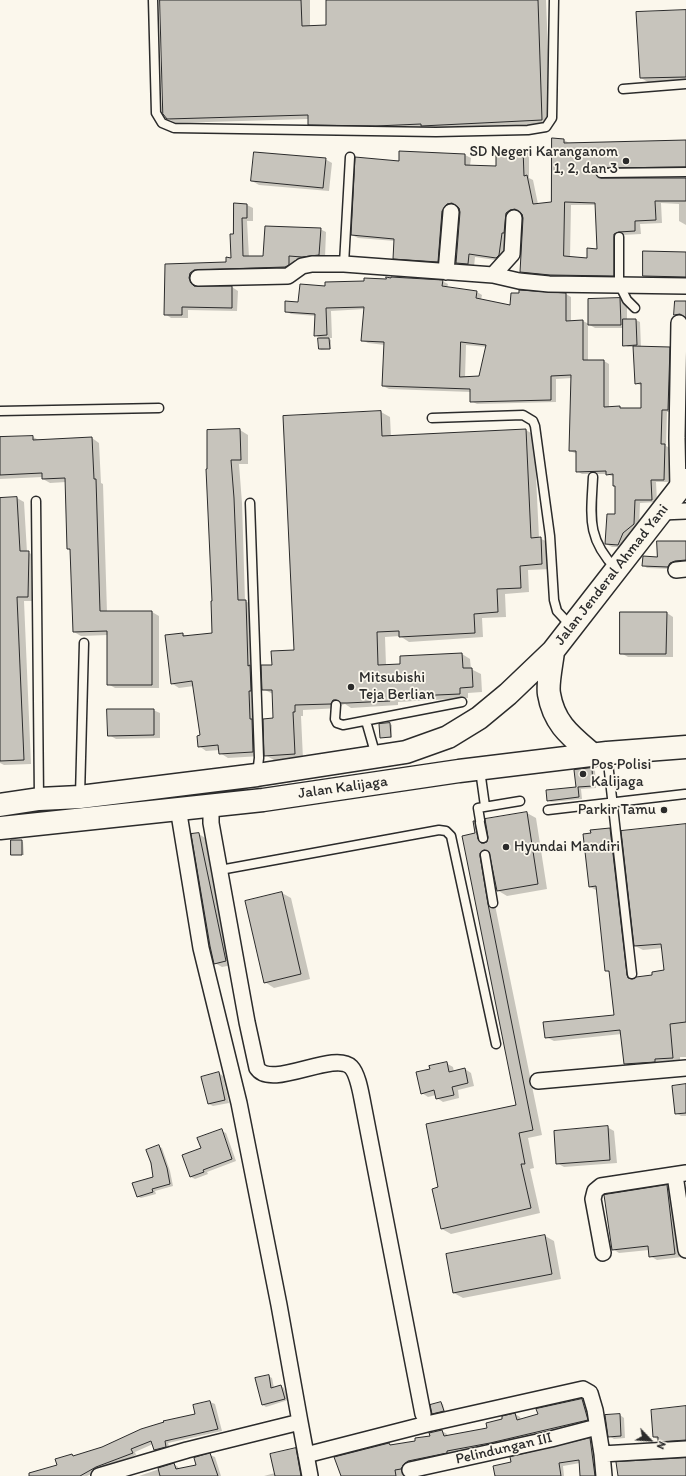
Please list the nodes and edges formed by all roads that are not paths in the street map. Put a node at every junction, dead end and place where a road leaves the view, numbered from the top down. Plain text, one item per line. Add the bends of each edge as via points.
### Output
1 (152, 0) edge
2 (554, 0) edge
3 (686, 84) edge
4 (623, 89) dead end
5 (350, 157) dead end
6 (686, 172) edge
7 (601, 173) dead end
8 (451, 212) dead end
9 (514, 218) dead end
10 (619, 237) dead end
11 (344, 264) junction
12 (446, 272) junction
13 (493, 276) junction
14 (198, 278) dead end
15 (619, 284) junction
16 (686, 286) edge
17 (635, 308) dead end
18 (678, 323) dead end
19 (159, 408) dead end
20 (0, 411) edge
21 (432, 418) dead end
22 (593, 477) dead end
23 (682, 485) edge
24 (36, 501) dead end
25 (250, 502) dead end
26 (686, 511) edge
27 (661, 512) junction
28 (616, 570) junction
29 (572, 627) junction
30 (84, 643) dead end
31 (553, 651) junction
32 (462, 702) dead end
33 (336, 706) dead end
34 (366, 721) junction
35 (686, 747) edge
36 (600, 754) junction
37 (376, 756) junction
38 (480, 769) junction
39 (257, 774) junction
40 (685, 794) dead end
41 (80, 797) junction
42 (39, 799) junction
43 (263, 800) junction
44 (520, 801) dead end
45 (613, 802) junction
46 (0, 805) edge
47 (211, 805) junction
48 (485, 806) junction
49 (178, 808) junction
50 (548, 810) dead end
51 (0, 828) edge
52 (483, 838) dead end
53 (485, 855) dead end
54 (220, 870) junction
55 (493, 903) dead end
56 (632, 974) dead end
57 (496, 1044) dead end
58 (686, 1068) edge
59 (538, 1081) dead end
60 (680, 1174) edge
61 (686, 1250) edge
62 (603, 1253) dead end
63 (423, 1414) dead end
64 (300, 1422) junction
65 (597, 1427) junction
66 (686, 1449) edge
67 (602, 1454) junction
68 (306, 1455) junction
69 (410, 1470) dead end
70 (99, 1476) edge
71 (310, 1476) edge
72 (604, 1476) edge

1 - 2 lane via 156,113 162,123 174,128 436,132 528,130 546,127 552,118
3 - 4 lane
5 - 11 lane
6 - 7 lane
8 - 12 street
9 - 13 street via 512,254
10 - 15 lane
11 - 12 street
11 - 14 street via 302,266 288,276
12 - 13 street
13 - 15 street via 549,284
15 - 16 street
15 - 17 lane via 627,300
18 - 23 street via 677,438
19 - 20 lane
21 - 29 lane via 523,415 533,421 550,536 554,600 557,611
22 - 28 lane via 591,522 596,541
23 - 27 highway, Jalan Jenderal Ahmad Yani
24 - 42 lane
25 - 39 lane via 259,758
26 - 27 street
27 - 28 highway, Jalan Jenderal Ahmad Yani
28 - 29 highway, Jalan Jenderal Ahmad Yani
29 - 31 highway, Jalan Jenderal Ahmad Yani
30 - 41 lane
31 - 36 highway via 549,693 556,715 566,732
31 - 37 highway, Jalan Kalijaga via 479,718 448,737 406,752
32 - 34 lane
33 - 34 lane via 335,719 339,724
34 - 37 lane
35 - 36 highway, Jalan Kalijaga
36 - 38 highway, Jalan Kalijaga
36 - 45 lane
37 - 39 highway, Jalan Kalijaga
38 - 43 highway, Jalan Kalijaga
38 - 48 lane
39 - 41 highway, Jalan Kalijaga
39 - 43 highway
40 - 45 lane
41 - 42 highway, Jalan Kalijaga
42 - 46 highway, Jalan Kalijaga
43 - 47 highway, Jalan Kalijaga
44 - 48 lane
45 - 50 lane
45 - 56 lane
47 - 49 highway, Jalan Kalijaga
47 - 54 street
48 - 52 lane via 478,808
49 - 51 highway, Jalan Kalijaga
49 - 64 street via 201,948 239,1103
53 - 55 lane
54 - 57 lane via 438,830 446,832 451,836
54 - 63 street via 257,1068 267,1075 341,1062 351,1067 356,1075
58 - 59 street
60 - 61 street
60 - 62 street via 601,1186 595,1191 593,1199
64 - 68 street
64 - 70 street via 187,1450
65 - 67 street
65 - 68 street via 590,1393 582,1389 427,1424
65 - 69 street, Pelindungan III
66 - 67 street
67 - 72 street
68 - 71 street

